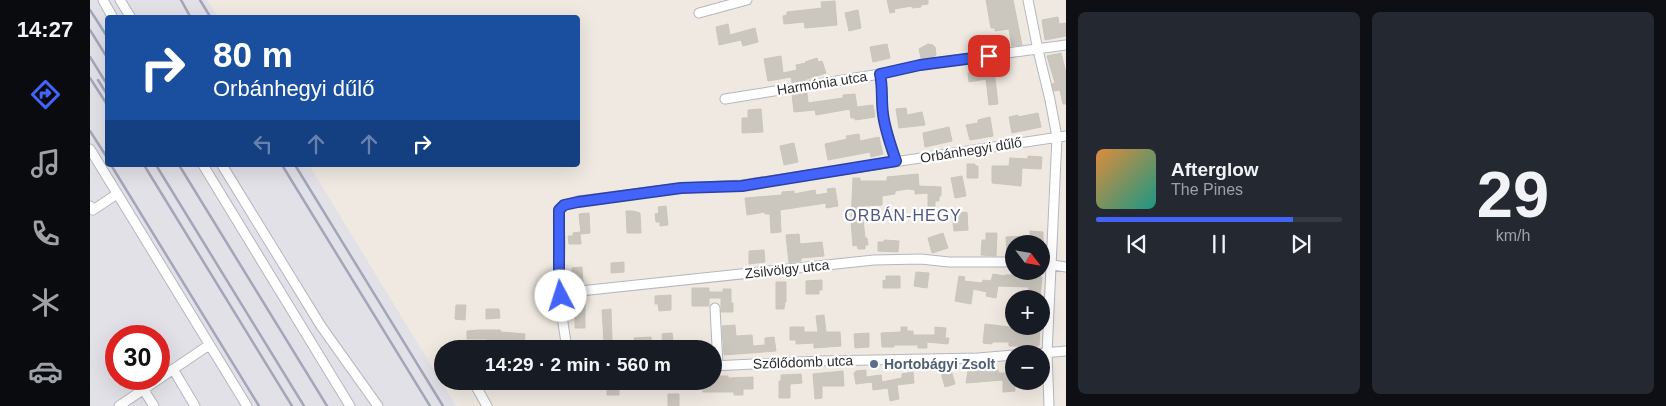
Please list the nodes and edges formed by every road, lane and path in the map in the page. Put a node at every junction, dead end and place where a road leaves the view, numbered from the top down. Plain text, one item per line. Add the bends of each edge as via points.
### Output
1 (103, 0) edge
2 (120, 0) edge
3 (747, 0) edge
4 (1028, 0) edge
5 (700, 13) dead end
6 (112, 15) edge
7 (129, 15) edge
8 (1066, 45) edge
9 (1038, 50) junction
10 (880, 74) junction
11 (726, 99) dead end
12 (1062, 136) edge
13 (90, 149) edge
14 (896, 161) junction
15 (204, 167) edge
16 (223, 167) edge
17 (117, 194) junction
18 (90, 206) edge
19 (1050, 235) edge
20 (1005, 262) edge
21 (1050, 265) edge
22 (1066, 267) edge
23 (1046, 280) edge
24 (561, 292) junction
25 (715, 308) dead end
26 (566, 340) edge
27 (715, 340) edge
28 (209, 344) junction
29 (1047, 345) edge
30 (1066, 351) edge
31 (1050, 353) edge
32 (1005, 356) edge
33 (722, 365) edge
34 (173, 369) junction
35 (170, 371) edge
36 (142, 390) edge
37 (144, 390) edge
38 (478, 390) edge
39 (1048, 390) edge
40 (119, 406) edge
41 (154, 406) edge
42 (195, 406) edge
43 (247, 406) edge
44 (350, 406) edge
45 (378, 406) edge
46 (487, 406) edge
47 (1049, 406) edge

1 - 6 street
2 - 7 street
3 - 5 street
4 - 9 street
8 - 9 street, Harmónia utca
9 - 10 street, Harmónia utca via 920,65
9 - 12 street
10 - 11 street, Harmónia utca
10 - 14 street via 883,116
12 - 14 street, Orbánhegyi dűlő
12 - 19 street
13 - 17 street
14 - 24 street, Orbánhegyi dűlő via 742,186 681,188 564,205 559,210
15 - 44 street
16 - 45 street via 321,326
17 - 18 street via 93,210
17 - 28 street
20 - 24 street, Zsilvölgy utca via 874,260
21 - 22 street
23 - 29 street
24 - 26 street
25 - 27 street
28 - 34 street
28 - 43 street
30 - 31 street
32 - 33 street, Szőlődomb utca
34 - 35 street
34 - 42 street
36 - 40 street
37 - 41 street
38 - 46 street
39 - 47 street

